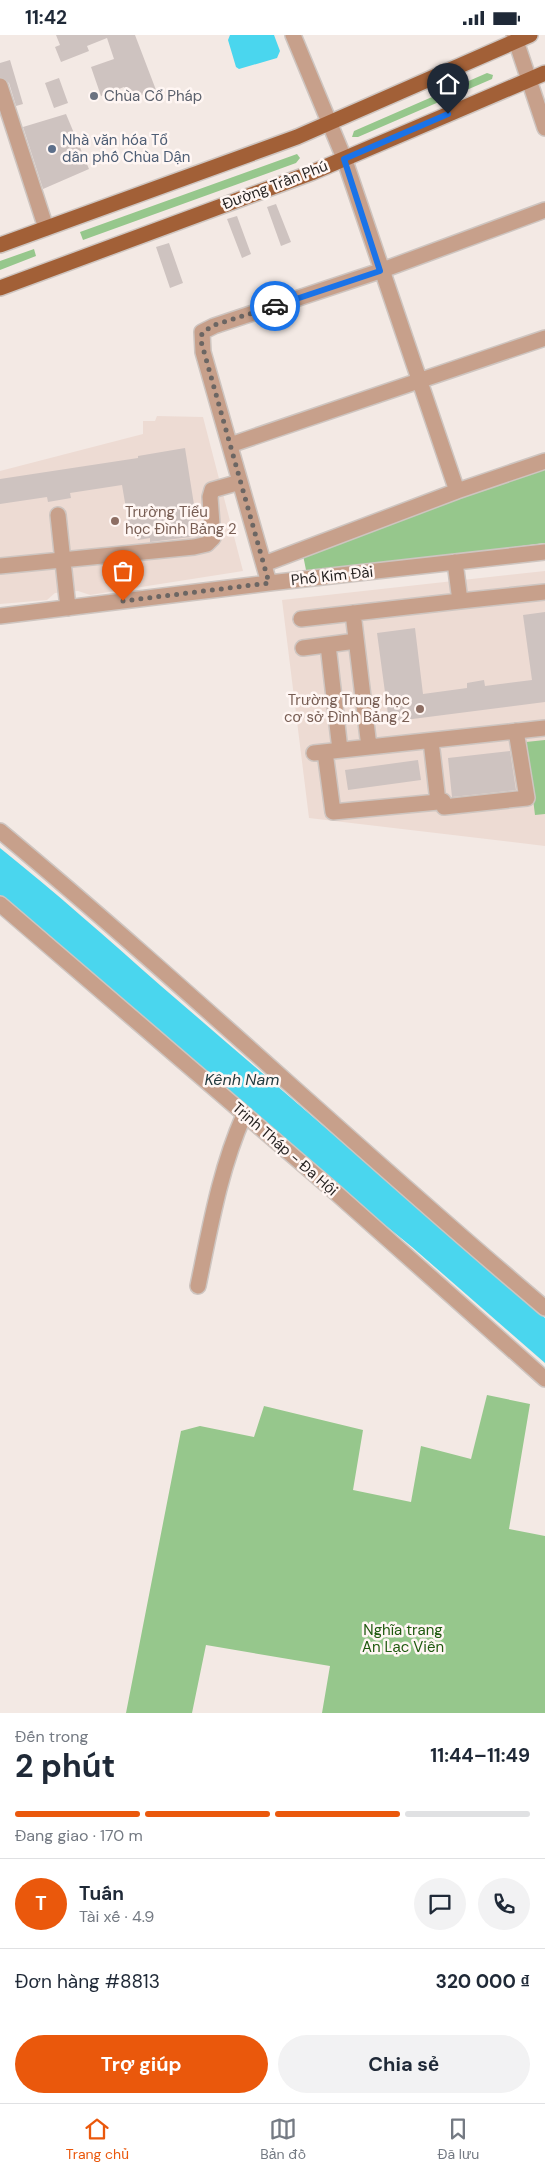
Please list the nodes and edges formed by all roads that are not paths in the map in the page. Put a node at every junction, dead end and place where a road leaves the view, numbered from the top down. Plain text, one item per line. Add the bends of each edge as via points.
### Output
1 (293, 35) edge
2 (520, 37) edge
3 (545, 73) edge
4 (528, 80) junction
5 (0, 86) edge
6 (328, 124) junction
7 (545, 128) edge
8 (344, 159) junction
9 (545, 210) edge
10 (46, 228) junction
11 (0, 245) edge
12 (380, 271) junction
13 (0, 288) edge
14 (545, 338) edge
15 (419, 381) junction
16 (230, 445) junction
17 (545, 461) edge
18 (240, 482) junction
19 (457, 491) junction
20 (58, 515) dead end
21 (545, 552) edge
22 (63, 560) junction
23 (456, 562) junction
24 (264, 564) junction
25 (0, 565) edge
26 (269, 583) junction
27 (545, 592) edge
28 (460, 601) junction
29 (68, 608) junction
30 (353, 613) junction
31 (0, 616) edge
32 (300, 619) dead end
33 (356, 641) junction
34 (328, 645) junction
35 (303, 648) dead end
36 (545, 728) edge
37 (516, 731) junction
38 (431, 741) junction
39 (369, 747) junction
40 (326, 752) junction
41 (438, 802) junction
42 (0, 831) edge
43 (0, 903) edge
44 (244, 1115) junction
45 (198, 1286) dead end
46 (545, 1308) edge
47 (545, 1379) edge

1 - 6 street
2 - 4 street
2 - 6 main road
3 - 4 main road, Đường Trần Phú
4 - 7 street
4 - 8 main road, Đường Trần Phú
5 - 10 street
6 - 8 street
6 - 10 main road
8 - 12 street
8 - 13 main road, Đường Trần Phú
9 - 12 street
10 - 11 main road
12 - 15 street
12 - 16 street via 214,325 202,333 203,352
14 - 15 street
15 - 16 street
15 - 19 street
16 - 18 street
17 - 19 street
18 - 22 street via 212,490 213,538 207,544
18 - 24 street
19 - 24 street
20 - 22 street
21 - 23 street, Phố Kim Đài
22 - 25 street
22 - 29 street
23 - 26 street, Phố Kim Đài
23 - 28 street
24 - 26 street
26 - 29 street, Phố Kim Đài
27 - 28 street
28 - 30 street
29 - 31 street, Phố Kim Đài
30 - 32 street
30 - 33 street
33 - 34 street
33 - 39 street
34 - 35 street
34 - 40 street
36 - 37 street
37 - 38 street
37 - 41 street via 527,799 444,807 443,801
38 - 39 street
38 - 41 street
39 - 40 street
40 - 41 street via 333,812
42 - 46 street via 249,1046 436,1216
43 - 44 street, Trịnh Tháp - Đa Hội
44 - 45 street via 222,1175
44 - 47 street, Trịnh Tháp - Đa Hội

